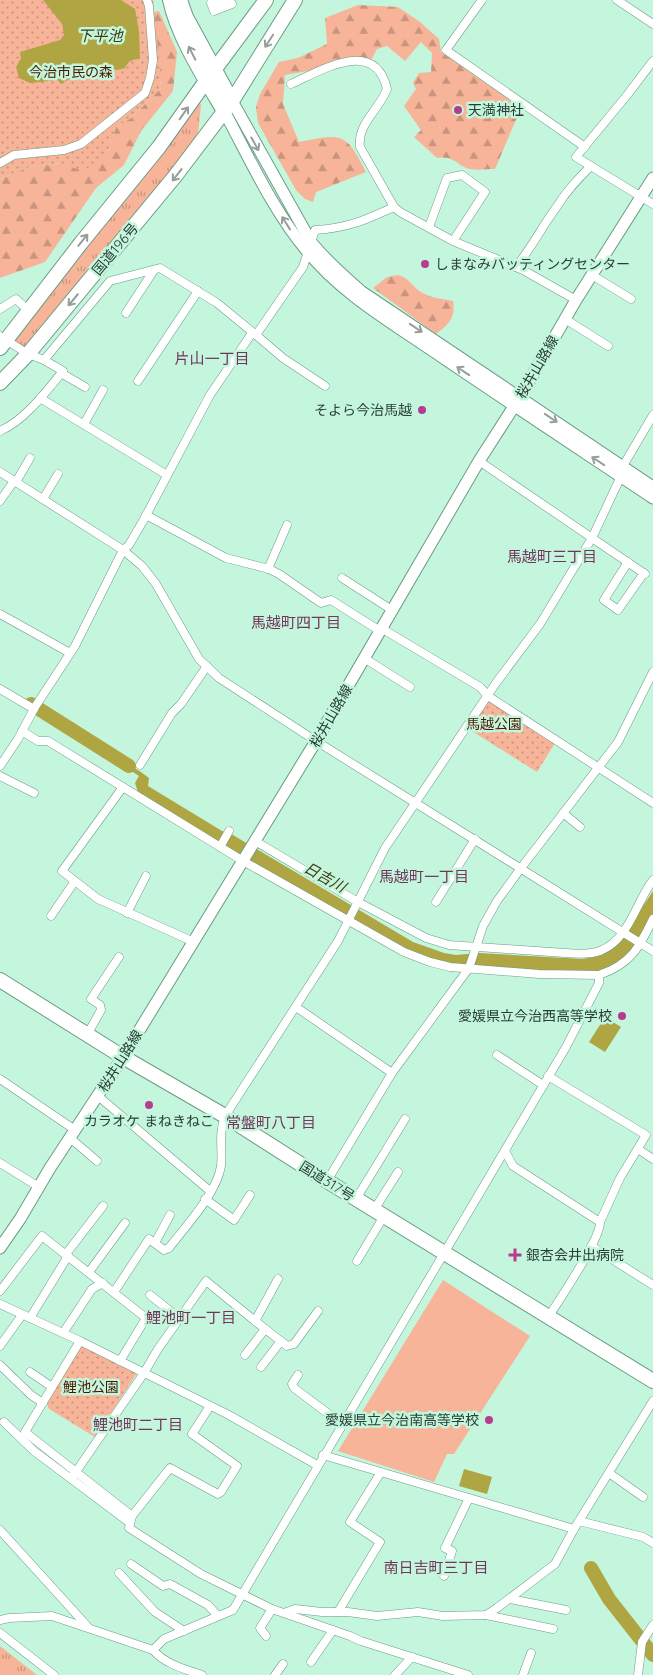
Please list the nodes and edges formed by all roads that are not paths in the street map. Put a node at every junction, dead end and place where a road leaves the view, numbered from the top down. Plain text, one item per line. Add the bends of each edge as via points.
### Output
1 (147, 0) edge
2 (170, 0) edge
3 (180, 0) edge
4 (266, 0) edge
5 (295, 0) edge
6 (482, 0) edge
7 (617, 0) edge
8 (653, 24) edge
9 (653, 61) edge
10 (210, 75) junction
11 (291, 84) dead end
12 (228, 106) junction
13 (585, 147) junction
14 (0, 162) edge
15 (591, 166) junction
16 (653, 178) edge
17 (641, 197) junction
18 (653, 204) edge
19 (394, 208) junction
20 (428, 227) junction
21 (453, 241) junction
22 (309, 247) junction
23 (516, 267) junction
24 (154, 270) junction
25 (592, 275) junction
26 (198, 291) junction
27 (630, 299) dead end
28 (576, 300) junction
29 (0, 308) edge
30 (29, 310) junction
31 (126, 313) dead end
32 (565, 319) junction
33 (254, 334) junction
34 (2, 341) edge
35 (608, 346) dead end
36 (28, 354) junction
37 (44, 360) junction
38 (61, 373) junction
39 (138, 382) dead end
40 (0, 383) edge
41 (325, 386) dead end
42 (84, 387) dead end
43 (103, 390) dead end
44 (40, 398) junction
45 (517, 401) junction
46 (653, 415) edge
47 (84, 424) junction
48 (0, 431) edge
49 (30, 458) dead end
50 (479, 461) junction
51 (623, 470) junction
52 (0, 472) edge
53 (58, 474) dead end
54 (168, 475) junction
55 (15, 482) junction
56 (653, 487) edge
57 (653, 498) edge
58 (43, 500) junction
59 (0, 501) edge
60 (146, 516) junction
61 (287, 525) dead end
62 (592, 538) junction
63 (123, 550) junction
64 (628, 562) junction
65 (268, 569) junction
66 (342, 578) dead end
67 (392, 610) junction
68 (0, 614) edge
69 (380, 629) junction
70 (70, 653) junction
71 (364, 658) junction
72 (206, 666) junction
73 (653, 672) edge
74 (410, 687) dead end
75 (0, 689) edge
76 (488, 696) junction
77 (35, 707) junction
78 (22, 731) junction
79 (316, 741) junction
80 (140, 765) dead end
81 (0, 766) edge
82 (599, 767) junction
83 (0, 776) edge
84 (123, 787) junction
85 (34, 793) dead end
86 (415, 803) junction
87 (653, 803) edge
88 (563, 813) junction
89 (580, 827) dead end
90 (228, 831) dead end
91 (475, 839) junction
92 (254, 842) junction
93 (220, 847) junction
94 (243, 861) junction
95 (520, 868) junction
96 (146, 876) dead end
97 (653, 880) edge
98 (75, 881) junction
99 (358, 902) junction
100 (436, 902) dead end
101 (127, 913) junction
102 (51, 916) dead end
103 (653, 919) edge
104 (349, 920) junction
105 (623, 932) junction
106 (194, 942) junction
107 (641, 942) junction
108 (475, 947) junction
109 (653, 951) edge
110 (119, 957) dead end
111 (469, 968) junction
112 (599, 975) junction
113 (0, 980) edge
114 (296, 1007) junction
115 (87, 1034) junction
116 (497, 1056) dead end
117 (123, 1057) junction
118 (392, 1072) junction
119 (548, 1076) junction
120 (0, 1079) edge
121 (543, 1085) junction
122 (98, 1096) junction
123 (224, 1116) junction
124 (405, 1119) dead end
125 (72, 1134) junction
126 (638, 1149) junction
127 (505, 1151) junction
128 (653, 1159) edge
129 (97, 1161) dead end
130 (0, 1163) edge
131 (398, 1172) dead end
132 (327, 1181) junction
133 (39, 1187) junction
134 (210, 1191) junction
135 (250, 1195) dead end
136 (205, 1199) junction
137 (356, 1199) junction
138 (104, 1206) dead end
139 (379, 1213) junction
140 (170, 1215) dead end
141 (600, 1222) junction
142 (126, 1223) dead end
143 (155, 1243) junction
144 (592, 1246) junction
145 (0, 1248) edge
146 (446, 1253) junction
147 (67, 1255) junction
148 (357, 1261) dead end
149 (89, 1272) junction
150 (278, 1279) dead end
151 (103, 1283) junction
152 (653, 1285) edge
153 (0, 1291) edge
154 (114, 1292) junction
155 (150, 1295) dead end
156 (0, 1304) edge
157 (318, 1311) dead end
158 (26, 1316) junction
159 (549, 1316) junction
160 (180, 1318) junction
161 (254, 1321) junction
162 (265, 1329) junction
163 (63, 1333) junction
164 (80, 1341) junction
165 (281, 1341) junction
166 (0, 1346) edge
167 (245, 1355) dead end
168 (120, 1361) junction
169 (0, 1365) edge
170 (261, 1367) dead end
171 (30, 1372) dead end
172 (144, 1373) junction
173 (298, 1375) dead end
174 (653, 1381) edge
175 (52, 1387) junction
176 (653, 1401) edge
177 (42, 1403) junction
178 (210, 1406) junction
179 (4, 1422) dead end
180 (342, 1424) junction
181 (323, 1455) junction
182 (317, 1465) junction
183 (381, 1472) junction
184 (609, 1473) junction
185 (74, 1476) junction
186 (643, 1497) dead end
187 (469, 1498) junction
188 (131, 1520) junction
189 (579, 1521) junction
190 (574, 1529) junction
191 (0, 1530) edge
192 (653, 1543) edge
193 (131, 1564) dead end
194 (119, 1573) dead end
195 (444, 1576) dead end
196 (242, 1594) junction
197 (510, 1599) junction
198 (272, 1610) junction
199 (566, 1610) dead end
200 (338, 1612) junction
201 (284, 1613) junction
202 (486, 1615) junction
203 (218, 1616) junction
204 (0, 1620) edge
205 (653, 1625) edge
206 (90, 1629) junction
207 (553, 1629) dead end
208 (333, 1630) junction
209 (184, 1631) junction
210 (0, 1633) edge
211 (266, 1636) dead end
212 (152, 1650) junction
213 (531, 1653) dead end
214 (412, 1657) junction
215 (311, 1662) dead end
216 (283, 1664) dead end
217 (54, 1675) edge
218 (202, 1675) edge
219 (275, 1675) edge
220 (395, 1675) edge
221 (468, 1675) edge
222 (523, 1675) edge
223 (638, 1675) edge

1 - 14 street via 153,60 146,93 81,144 64,150 14,155
10 -> 2 highway via 177,24
3 - 10 highway
4 - 10 highway
5 -> 12 highway, 国道196号
6 - 13 street via 446,50
7 - 8 street
9 - 13 street
10 - 12 highway
30 -> 10 highway via 159,147
11 - 19 street via 353,60 363,61 381,72 387,89 366,123 360,140 364,157
12 - 22 main road
12 -> 36 highway, 国道196号 via 176,175
13 - 15 street via 576,157
15 - 17 street
15 - 23 street via 562,198
16 - 17 main road, 桜井山路線
17 - 18 street
17 - 25 main road, 桜井山路線
19 - 20 street
19 - 22 street via 353,225 315,230
20 - 21 street
20 - 21 street via 447,178 462,175 485,192
21 - 23 street
22 - 33 street via 303,268
22 - 45 main road via 362,292
23 - 28 street
24 - 26 street via 160,268
24 - 31 street
24 - 37 street via 110,281
25 - 27 street
25 - 28 main road, 桜井山路線
26 - 33 street
26 - 39 street
28 - 32 main road, 桜井山路線
29 - 30 street via 16,299
30 - 34 highway
32 - 35 street
32 - 45 main road, 桜井山路線
33 - 41 street
33 - 54 street via 210,395
34 - 36 street
36 - 37 street
36 - 40 highway, 国道196号
37 - 38 street via 63,371
38 - 42 street
38 - 44 street
43 - 47 street
44 - 47 street
44 - 48 street via 8,428
45 - 50 main road, 桜井山路線
45 - 51 main road
46 - 51 street
47 - 54 street
49 - 55 street
50 - 62 street
50 - 67 main road, 桜井山路線
51 - 56 main road
51 - 57 main road
51 - 62 street
52 - 55 street
53 - 58 street
54 - 60 street
55 - 58 street
55 - 59 street
58 - 63 street
60 - 63 street
60 - 65 street via 226,558
61 - 65 street
62 - 64 street
62 - 76 street via 540,624
63 - 70 street
63 - 72 street via 156,584
64 - 64 street via 644,574 618,610 604,600
65 - 69 street via 321,603 331,600
66 - 67 street
67 - 69 main road, 桜井山路線
68 - 70 street
69 - 71 main road, 桜井山路線
69 - 76 street via 473,682
70 - 77 street
71 - 74 street
71 - 79 main road, 桜井山路線
72 - 79 street via 240,693
72 - 80 street
73 - 82 street via 618,742
75 - 77 street
76 - 82 street
76 - 86 street
77 - 78 street
78 - 81 street
78 - 84 street via 38,741 48,741
79 - 86 street
79 - 92 main road, 桜井山路線
82 - 87 street
82 - 88 street
83 - 85 street
84 - 93 street
84 - 98 street via 62,872
86 - 91 street
86 - 99 street via 385,848
88 - 89 street
88 - 95 street
90 - 93 street
91 - 95 street
91 - 100 street
92 - 94 main road, 桜井山路線
92 - 99 street
93 - 94 street
94 - 104 street
94 - 106 main road, 桜井山路線
95 - 105 street
95 - 108 street via 497,900
96 - 101 street
97 - 105 street
98 - 101 street via 98,899
98 - 102 street
99 - 104 street
99 - 108 street via 426,938 449,945
101 - 106 street
103 - 107 street
104 - 111 street via 404,952 450,967
104 - 114 street
105 - 107 street
105 - 108 street via 600,952 582,954
106 - 117 main road, 桜井山路線
107 - 109 street
107 - 112 street via 625,962
108 - 111 street
110 - 115 street via 91,999 100,1005 101,1010
111 - 112 street
111 - 118 street
112 - 119 street via 600,984
113 - 115 highway, 国道317号
114 - 118 street
114 - 123 street
115 - 117 highway, 国道317号
116 - 121 street
117 - 122 main road, 桜井山路線
117 - 123 highway, 国道317号
118 - 132 street
119 - 121 street
119 - 126 street via 646,1135
120 - 125 street
121 - 127 street
122 - 125 main road, 桜井山路線
122 - 134 street
123 - 132 highway, 国道317号
123 - 134 street via 220,1128 221,1166
124 - 137 street
125 - 129 street
125 - 133 main road, 桜井山路線
126 - 128 street
126 - 141 street via 620,1178
127 - 141 street via 513,1166
127 - 146 street
130 - 133 street
131 - 139 street
132 - 137 highway, 国道317号
133 - 145 main road, 桜井山路線
134 - 136 street
135 - 136 street via 234,1220
136 - 143 street via 168,1248 164,1250
137 - 139 highway, 国道317号
138 - 147 street
139 - 146 highway, 国道317号
139 - 148 street
140 - 143 street
141 - 144 street via 601,1228
142 - 149 street
143 - 154 street via 150,1239
144 - 152 street
144 - 159 street
146 - 159 highway, 国道317号
146 - 180 street
147 - 149 street
147 - 153 street via 42,1236
147 - 158 street
149 - 151 street
150 - 161 street
151 - 154 street
151 - 163 street via 92,1289
154 - 168 street via 146,1318
155 - 160 street
156 - 158 street
157 - 165 street via 294,1344 287,1346
158 - 163 street
158 - 166 street
159 - 174 highway, 国道317号
160 - 161 street via 206,1281
160 - 172 street
161 - 162 street
162 - 165 street
162 - 167 street
163 - 164 street
164 - 168 street
164 - 175 street
165 - 170 street
168 - 172 street
169 - 177 street
171 - 175 street
172 - 178 street
172 - 185 street
173 - 180 street via 292,1384 294,1388
175 - 177 street
176 - 184 street
177 - 185 street via 25,1432
178 - 182 street
178 - 188 street via 192,1434 237,1466 221,1492 218,1494 170,1468
179 - 185 street via 34,1451
180 - 181 street
181 - 182 street
181 - 183 street
182 - 196 street
183 - 187 street
183 - 200 street via 350,1522 380,1542
184 - 186 street
184 - 189 street
185 - 188 street
187 - 190 street
187 - 195 street via 444,1548 452,1551
188 - 196 street via 129,1528 201,1574
189 - 190 street
189 - 192 street via 643,1537
190 - 197 street via 555,1564
191 - 206 street
193 - 203 street via 163,1586 170,1584 208,1605
194 - 209 street via 155,1612
196 - 198 street
196 - 203 street via 233,1610
197 - 199 street
197 - 202 street
198 - 201 street
198 - 211 street via 260,1628
200 - 201 street via 295,1609
200 - 202 street via 377,1616 418,1612 443,1616
201 - 208 street
202 - 207 street
203 - 209 street
204 - 206 street via 52,1616
205 - 223 street via 642,1642
206 - 212 street
208 - 214 street
208 - 215 street
209 - 212 street via 164,1639
210 - 217 street
212 - 218 street via 159,1658
213 - 222 street
214 - 220 street
214 - 221 street
216 - 219 street

